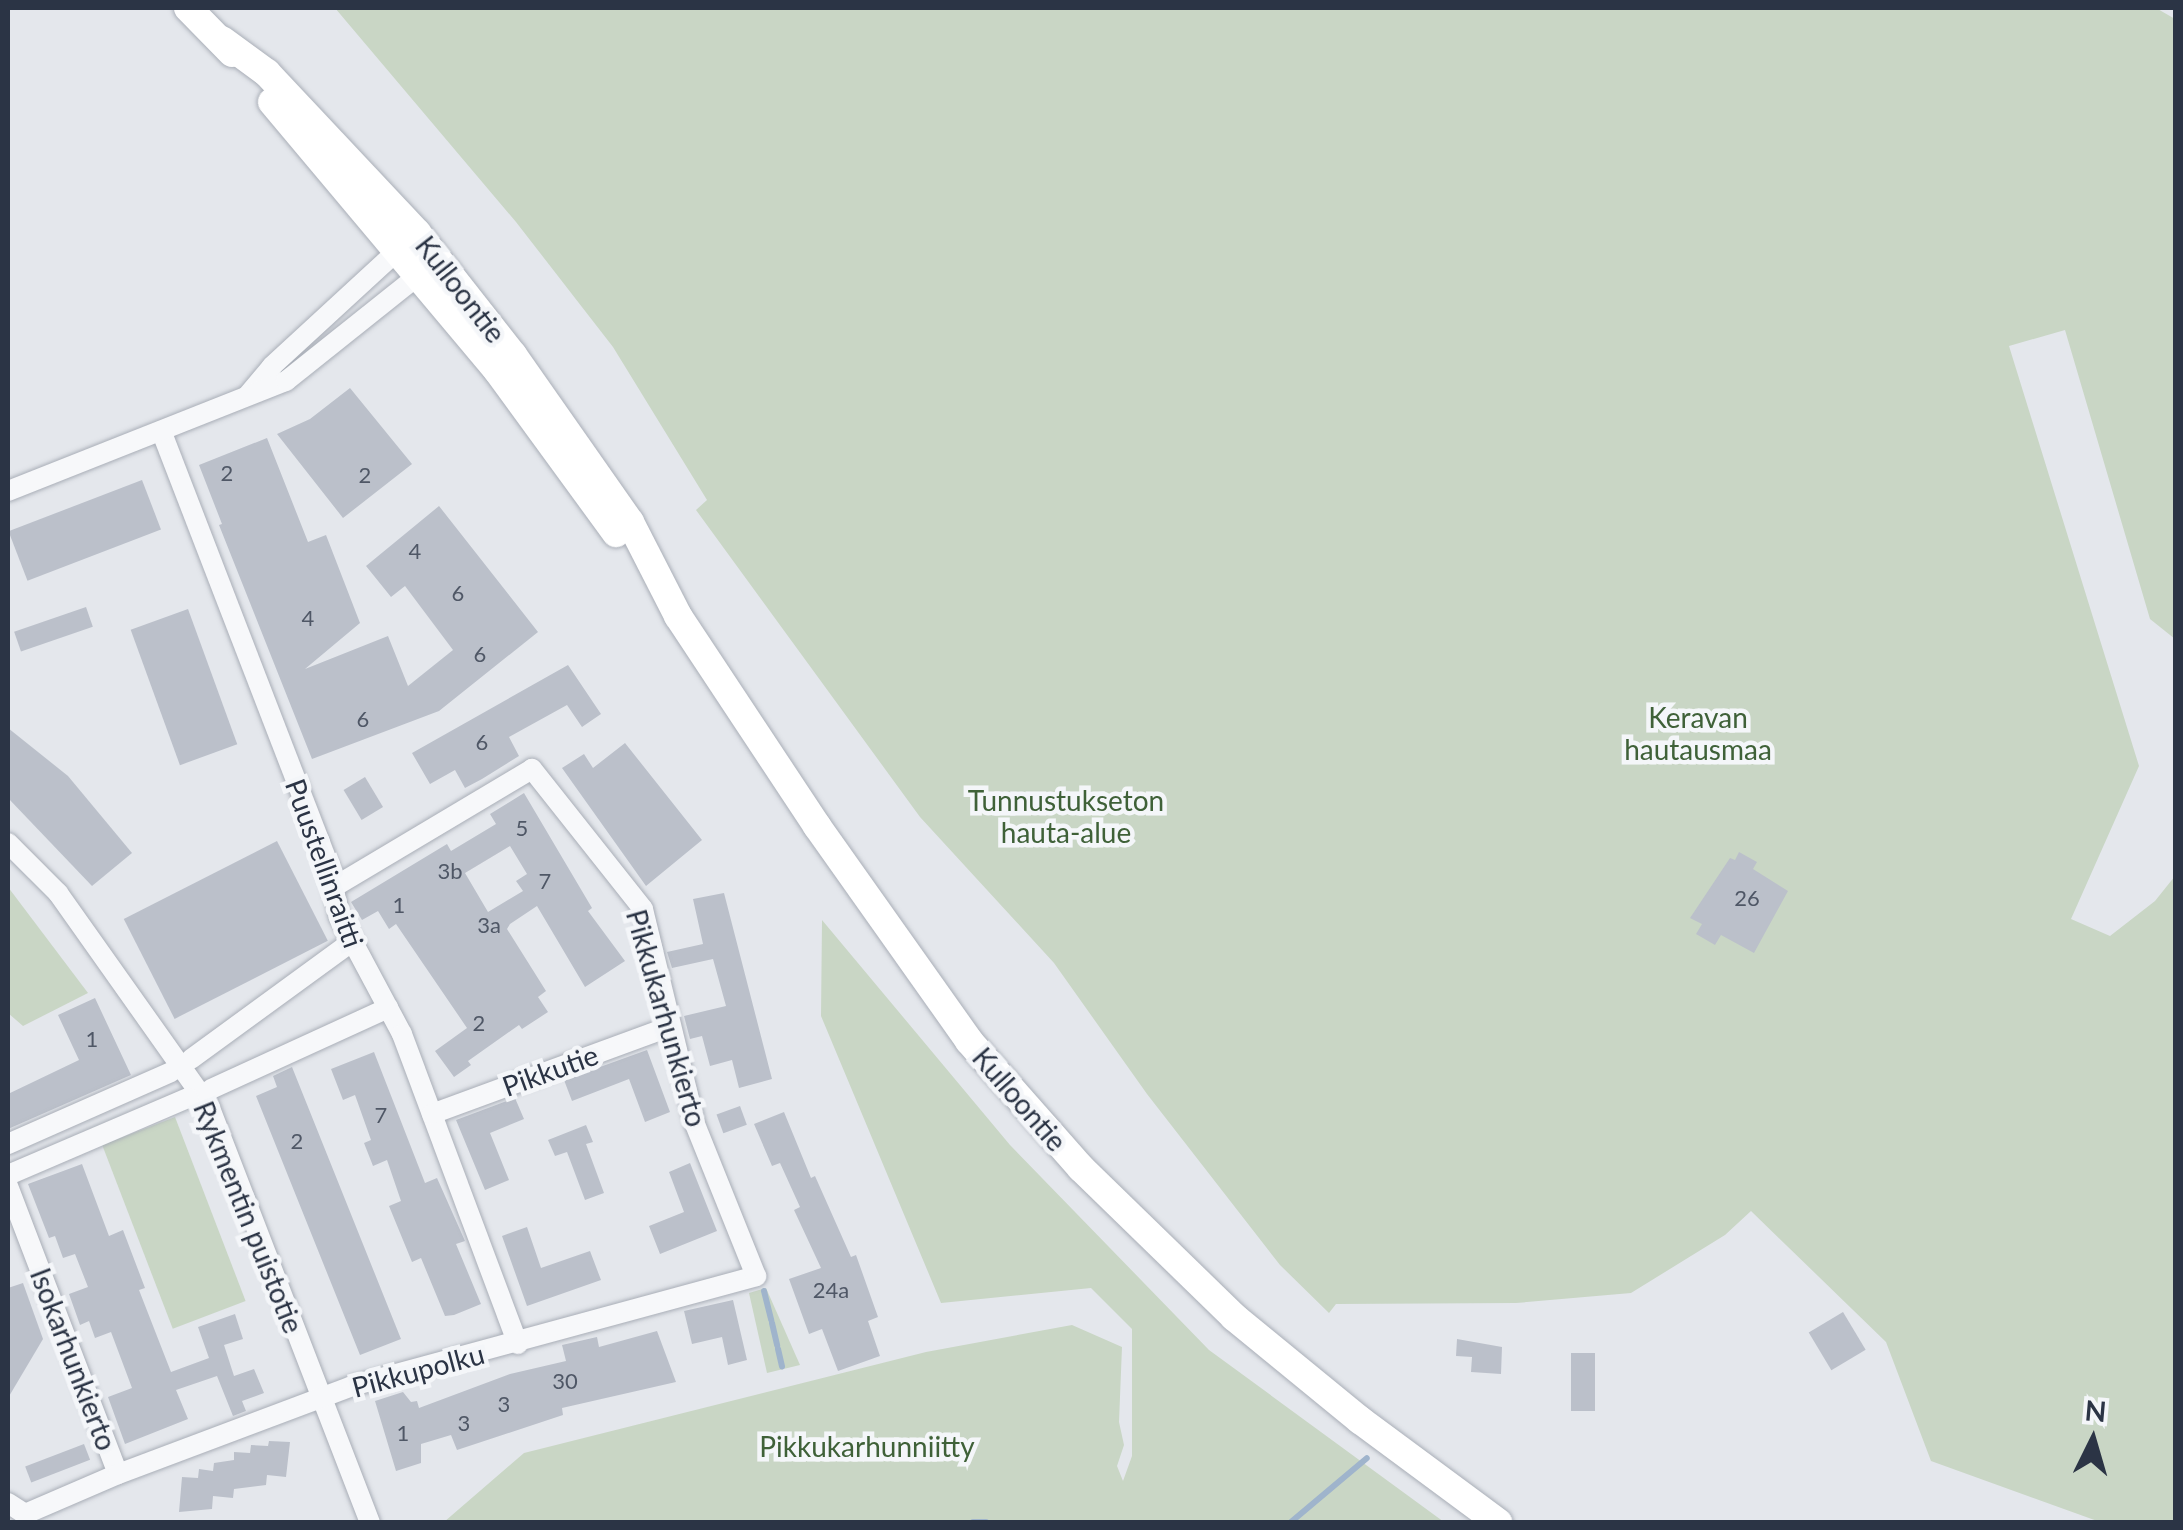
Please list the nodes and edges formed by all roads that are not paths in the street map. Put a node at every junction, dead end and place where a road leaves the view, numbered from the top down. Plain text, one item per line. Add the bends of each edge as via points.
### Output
1 (188, 8) edge
2 (406, 242) junction
3 (428, 268) junction
4 (244, 400) junction
5 (162, 434) junction
6 (8, 492) edge
7 (8, 843) edge
8 (334, 887) junction
9 (350, 943) junction
10 (388, 1008) junction
11 (669, 1028) junction
12 (191, 1060) dead end
13 (171, 1072) dead end
14 (211, 1089) dead end
15 (188, 1098) dead end
16 (432, 1114) junction
17 (8, 1144) edge
18 (8, 1176) edge
19 (8, 1186) edge
20 (518, 1344) junction
21 (320, 1398) junction
22 (118, 1474) junction
23 (8, 1503) edge
24 (370, 1522) edge
25 (1498, 1522) edge

1 - 2 main road, Kulloontie via 268,72
2 - 3 main road, Kulloontie
2 - 4 street
3 - 4 street via 286,381
3 - 25 main road, Kulloontie via 615,533 654,576 958,1026 1081,1168 1234,1317
4 - 5 street
5 - 6 street
5 - 8 street, Puustellinraitti
7 - 21 street, Rykmentin puistotie via 58,892 210,1108
8 - 9 street, Puustellinraitti
8 - 11 street, Pikkukarhunkierto via 532,769 643,909
9 - 10 street, Puustellinraitti
9 - 12 street
10 - 14 street
10 - 16 street, Puustellinraitti
11 - 16 street, Pikkutie
11 - 20 street, Pikkukarhunkierto via 695,1124 756,1276
13 - 17 street
15 - 18 street
16 - 20 street, Puustellinraitti
19 - 22 street, Isokarhunkierto
20 - 21 street, Pikkupolku
21 - 22 street, Pikkupolku
21 - 24 street, Rykmentin puistotie
22 - 23 street, Isokarhunkierto via 25,1514

